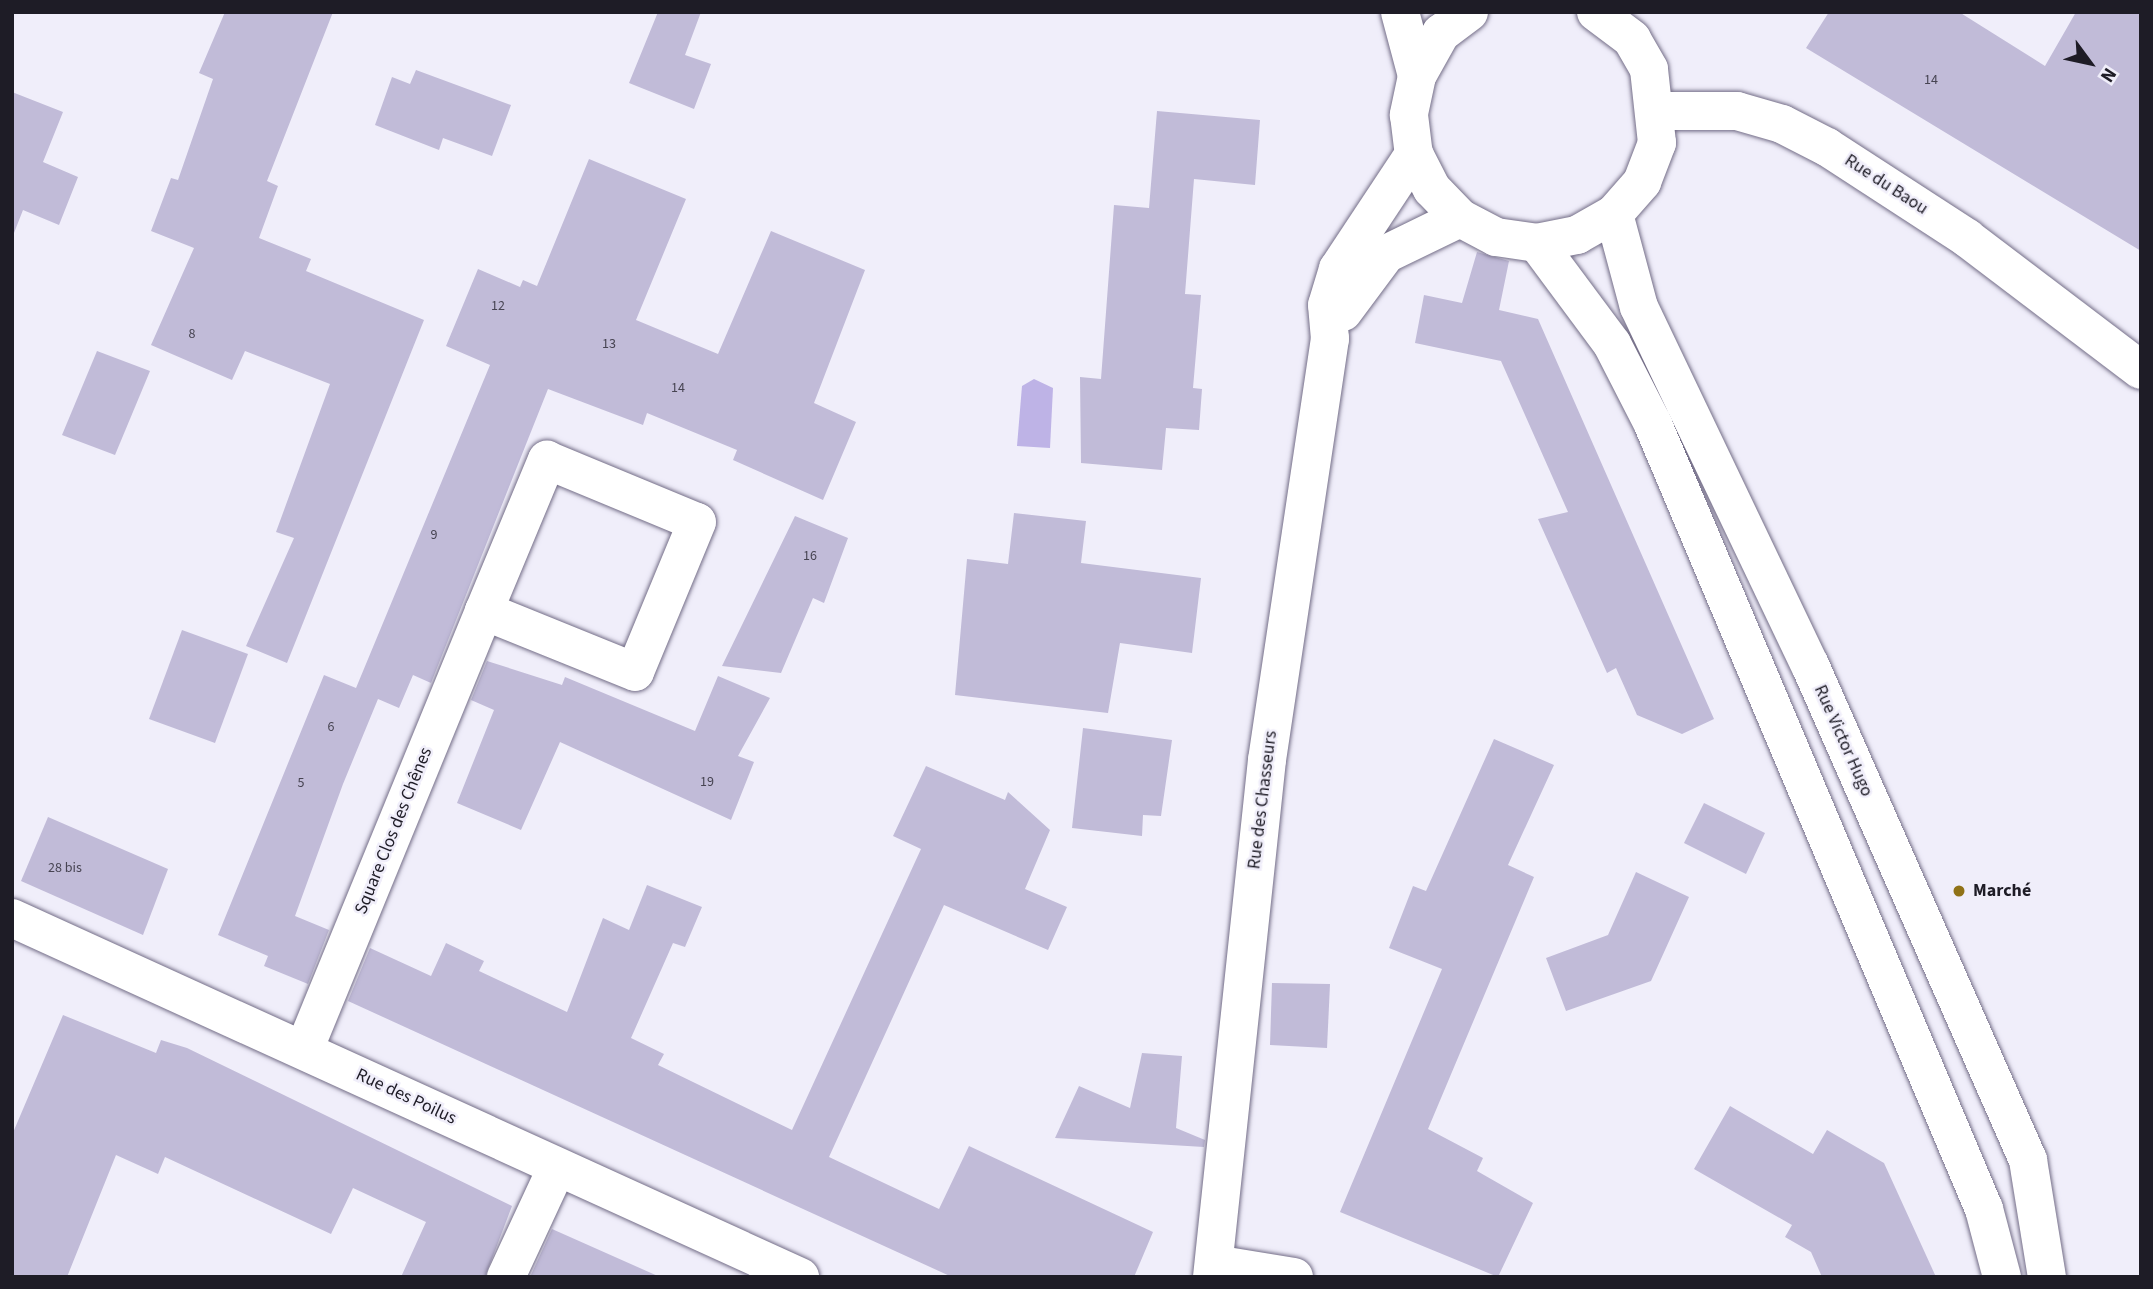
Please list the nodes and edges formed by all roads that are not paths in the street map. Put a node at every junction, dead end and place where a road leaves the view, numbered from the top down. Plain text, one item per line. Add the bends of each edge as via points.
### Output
1 (1399, 12) edge
2 (1469, 12) edge
3 (1597, 12) edge
4 (1631, 26) edge
5 (1416, 76) junction
6 (1658, 111) junction
7 (1414, 154) junction
8 (1614, 215) junction
9 (1460, 218) junction
10 (1537, 243) junction
11 (2088, 327) junction
12 (1330, 339) junction
13 (2141, 355) edge
14 (2141, 370) edge
15 (484, 611) junction
16 (12, 918) edge
17 (304, 1050) junction
18 (557, 1167) junction
19 (1213, 1270) edge
20 (506, 1277) edge
21 (800, 1277) edge
22 (1294, 1277) edge
23 (2001, 1277) edge
24 (2047, 1277) edge

1 - 5 street
2 - 5 street via 1441,33
3 - 4 street
4 - 6 street via 1649,69
5 - 7 street via 1409,115
6 - 8 street via 1657,143 1642,183
6 - 11 street, Rue du Baou via 1737,111 1782,124 1967,238
7 - 9 street via 1432,189
7 - 12 street, Rue des Chasseurs via 1338,269 1327,305
8 - 10 street via 1577,235
8 - 24 street, Rue Victor Hugo via 1639,307 1810,665 2028,1160
9 - 10 street via 1496,237
9 - 12 street, Rue des Chasseurs via 1410,240 1372,267
10 - 23 street via 1612,344 1652,422 1984,1209
11 - 13 street, Rue du Baou
11 - 14 street, Rue du Baou
12 - 19 street, Rue des Chasseurs via 1267,760
15 - 15 street, Square Clos des Chênes via 547,460 697,522 635,673
15 - 17 street, Square Clos des Chênes
16 - 17 street, Rue des Poilus
17 - 18 street, Rue des Poilus
18 - 20 street
18 - 21 street, Rue des Poilus
19 - 22 street

